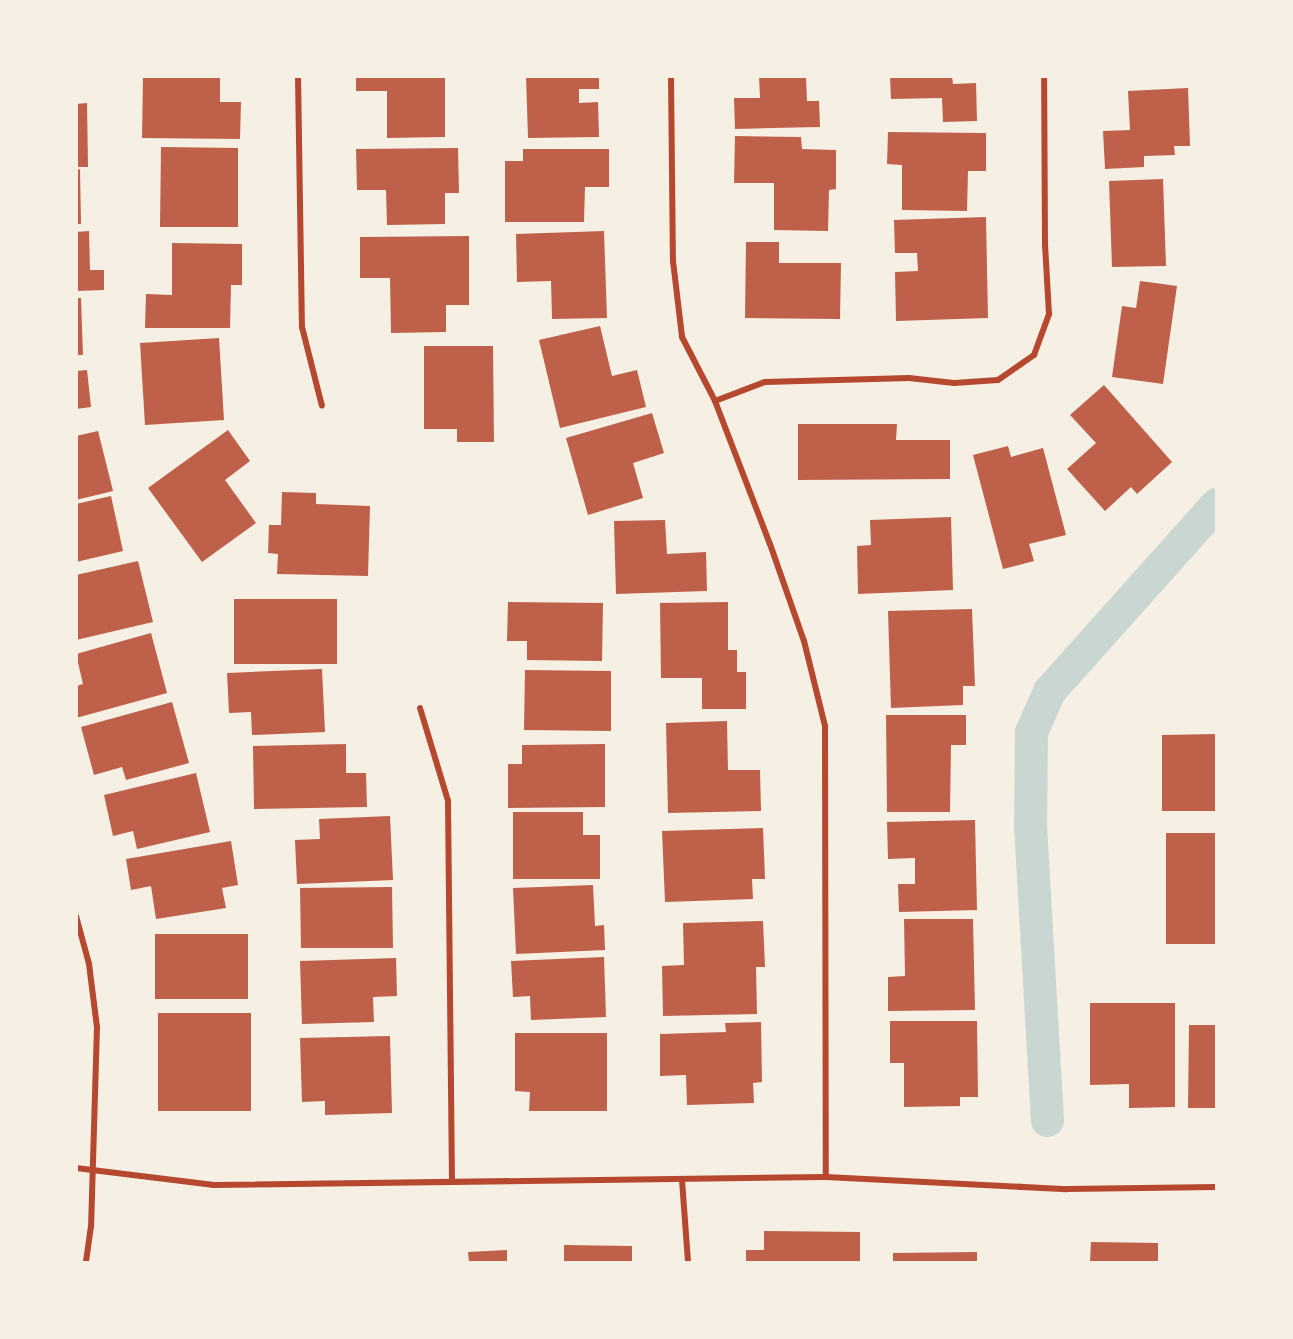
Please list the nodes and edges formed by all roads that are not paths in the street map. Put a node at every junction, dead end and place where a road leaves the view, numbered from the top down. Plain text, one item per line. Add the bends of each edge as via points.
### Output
1 (298, 76) edge
2 (670, 76) edge
3 (1044, 76) edge
4 (714, 401) junction
5 (322, 406) dead end
6 (420, 708) dead end
7 (76, 916) edge
8 (76, 1168) edge
9 (92, 1172) junction
10 (826, 1177) junction
11 (682, 1180) junction
12 (452, 1182) junction
13 (1216, 1187) edge
14 (86, 1263) edge
15 (688, 1263) edge

1 - 5 street via 302,327
2 - 4 street via 673,261 682,337
3 - 4 street via 1049,315 1034,355 998,380 765,382
4 - 10 street via 804,641 825,726
6 - 12 street via 448,801
7 - 9 street via 89,964 97,1027
8 - 9 street
9 - 12 street via 214,1185
9 - 14 street
10 - 11 street
10 - 13 street via 1067,1189
11 - 12 street
11 - 15 street

